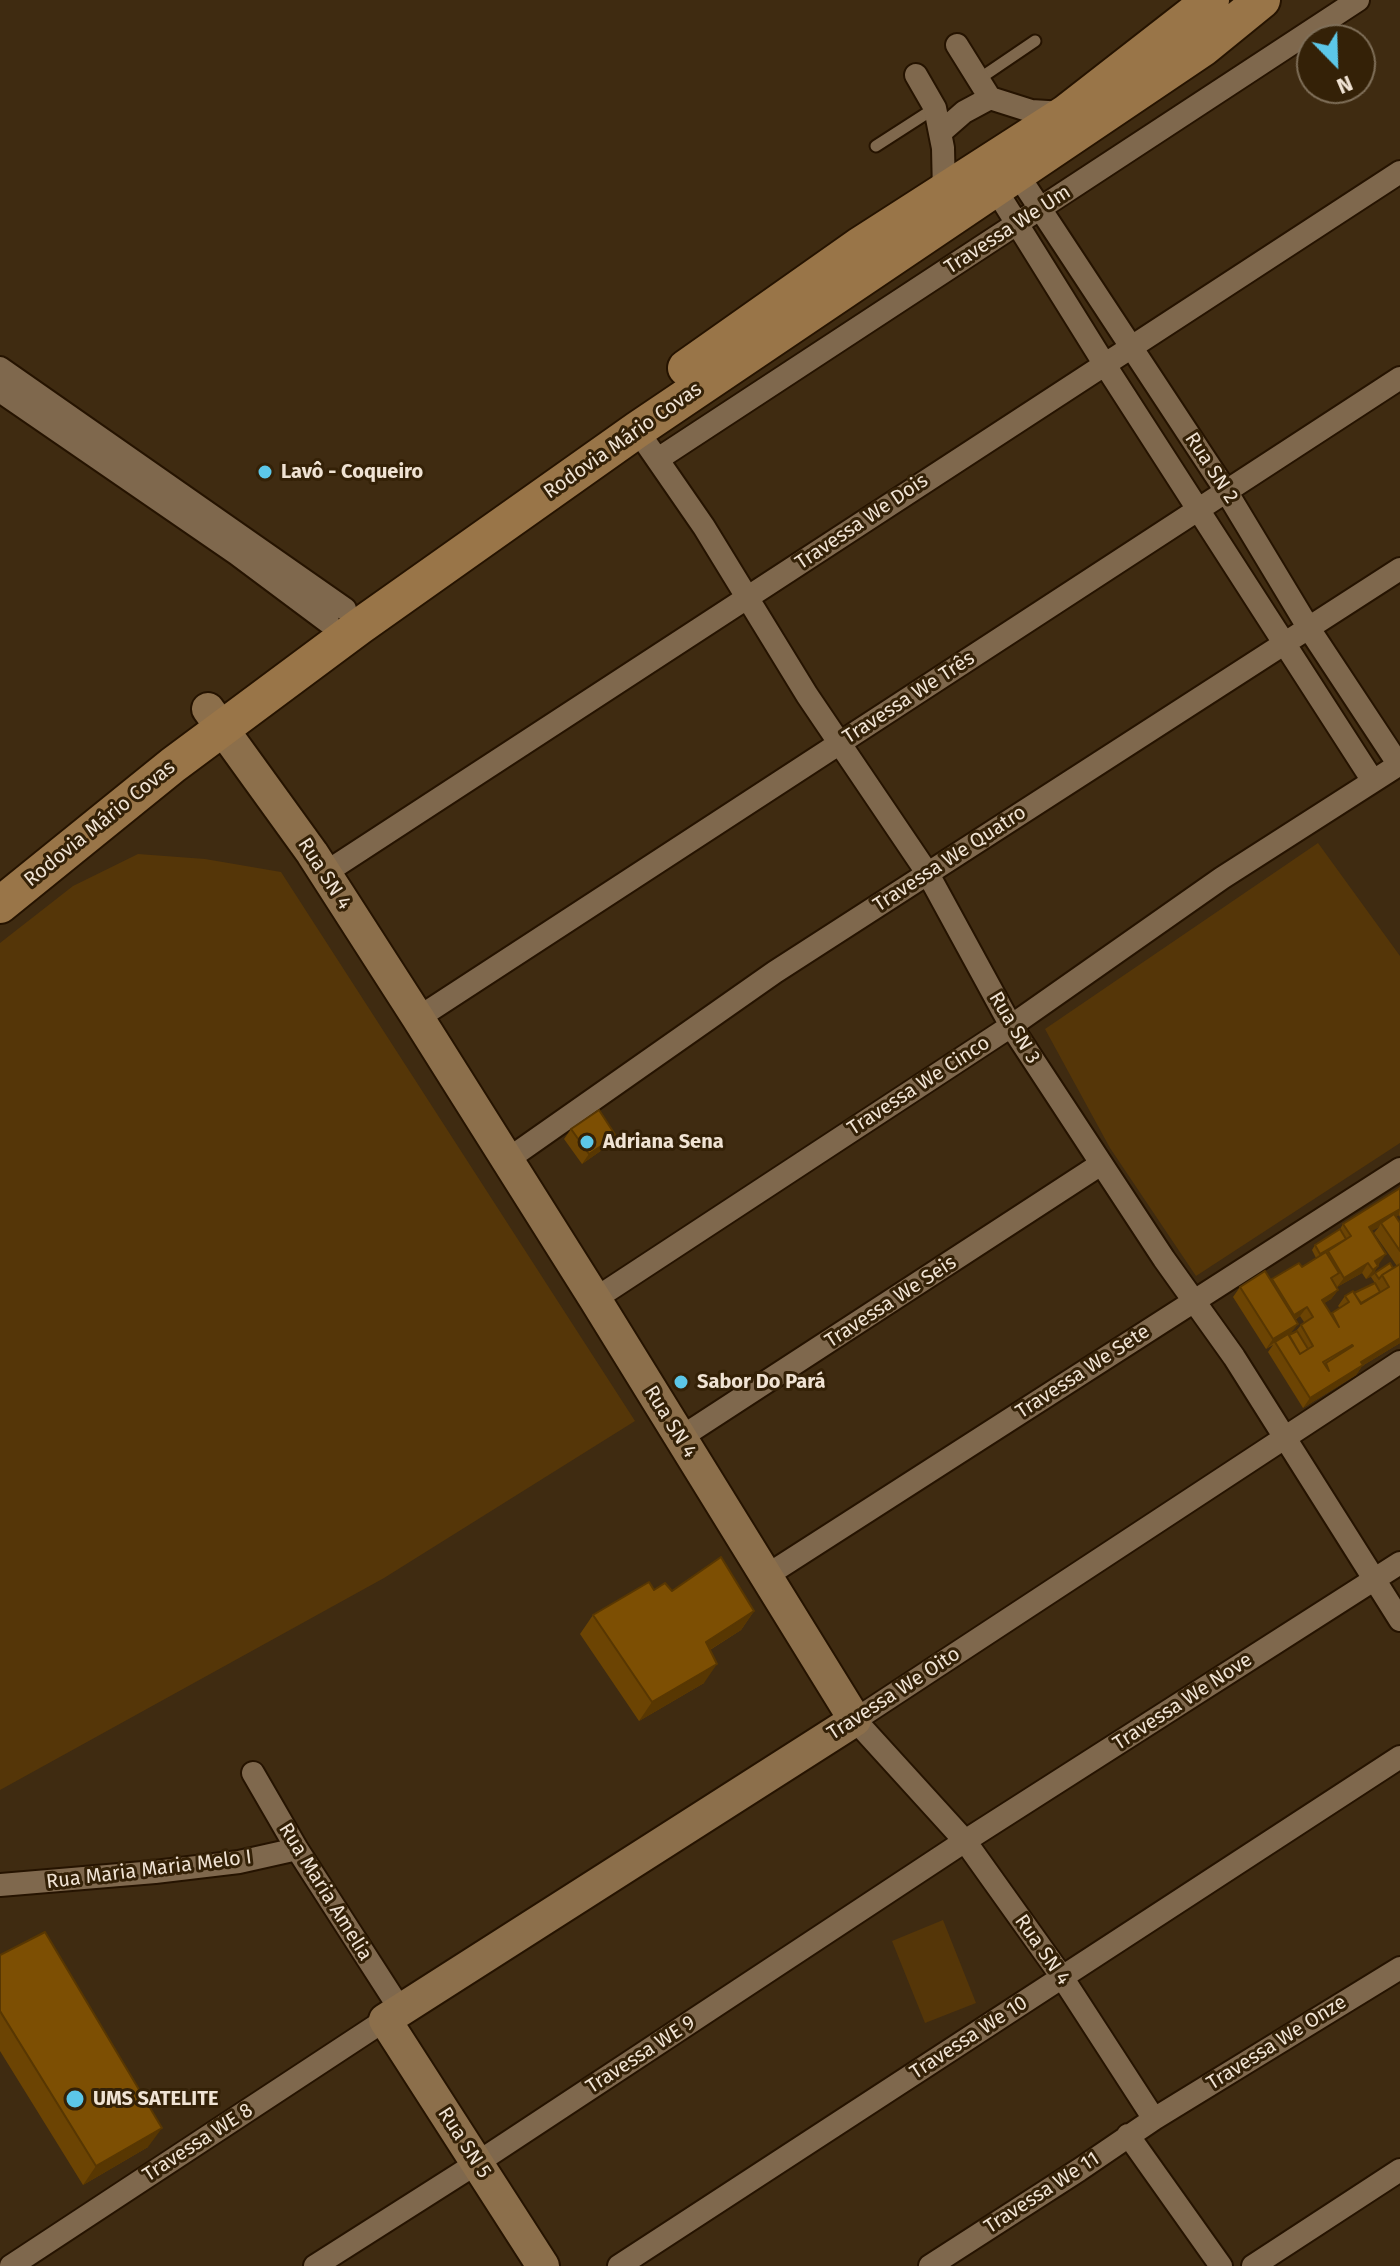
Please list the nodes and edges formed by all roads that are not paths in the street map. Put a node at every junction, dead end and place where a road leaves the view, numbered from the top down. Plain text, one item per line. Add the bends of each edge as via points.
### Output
1 (1211, 0) edge
2 (1262, 0) edge
3 (1358, 0) edge
4 (1035, 41) dead end
5 (957, 45) dead end
6 (916, 75) dead end
7 (985, 88) junction
8 (935, 108) junction
9 (1066, 113) junction
10 (940, 133) junction
11 (876, 146) dead end
12 (1400, 172) edge
13 (1007, 182) junction
14 (944, 193) junction
15 (1041, 209) junction
16 (1018, 224) junction
17 (1132, 346) junction
18 (1105, 365) junction
19 (0, 368) edge
20 (1400, 378) edge
21 (0, 391) edge
22 (637, 430) junction
23 (658, 459) junction
24 (127, 467) junction
25 (1226, 491) junction
26 (1199, 509) junction
27 (1400, 569) edge
28 (747, 598) junction
29 (336, 615) junction
30 (1308, 627) junction
31 (1284, 644) junction
32 (215, 718) junction
33 (840, 743) junction
34 (1399, 764) edge
35 (1373, 781) junction
36 (325, 873) junction
37 (0, 874) edge
38 (928, 874) junction
39 (0, 905) edge
40 (418, 1018) junction
41 (1011, 1026) junction
42 (507, 1160) junction
43 (1101, 1164) junction
44 (1400, 1169) edge
45 (595, 1299) junction
46 (1194, 1301) junction
47 (1400, 1362) edge
48 (1283, 1437) junction
49 (680, 1438) junction
50 (1400, 1563) edge
51 (766, 1576) junction
52 (1375, 1580) junction
53 (1400, 1620) edge
54 (855, 1720) junction
55 (1400, 1757) edge
56 (253, 1773) dead end
57 (965, 1841) junction
58 (297, 1849) junction
59 (0, 1885) edge
60 (1400, 1968) edge
61 (1062, 1977) junction
62 (393, 2014) junction
63 (1154, 2119) junction
64 (1128, 2135) junction
65 (477, 2163) junction
66 (1400, 2170) edge
67 (11, 2266) edge
68 (315, 2266) edge
69 (543, 2266) edge
70 (619, 2266) edge
71 (930, 2266) edge
72 (1221, 2266) edge
73 (1253, 2266) edge

1 - 9 main road, Rodovia Mário Covas
2 - 13 main road, Rodovia Mário Covas via 1203,48
3 - 15 street, Travessa We Um
4 - 7 lane
5 - 7 street
6 - 8 street
7 - 9 street via 1031,111
7 - 10 street
8 - 10 street
8 - 11 lane
9 - 14 main road, Rodovia Mário Covas
10 - 14 street
12 - 17 street, Travessa We Dois
13 - 15 street, Rua SN 2
13 - 16 street, Rua SN 2
13 - 22 main road, Rodovia Mário Covas
14 - 29 main road, Rodovia Mário Covas via 859,246
15 - 16 street, Travessa We Um
15 - 17 street, Rua SN 2
16 - 18 street, Rua SN 2
16 - 23 street, Travessa We Um
17 - 18 street, Travessa We Dois
17 - 25 street, Rua SN 2
18 - 26 street, Rua SN 2
18 - 28 street, Travessa We Dois
19 - 24 street
20 - 25 street, Travessa We Três
21 - 24 street
22 - 23 street, Rua SN 3
22 - 32 main road, Rodovia Mário Covas
23 - 28 street, Rua SN 3
24 - 29 street
25 - 26 street, Travessa We Três
25 - 30 street, Rua SN 2
26 - 31 street, Rua SN 2
26 - 33 street, Travessa We Três
27 - 30 street, Travessa We Quatro
28 - 33 street, Rua SN 3
28 - 36 street, Travessa We Dois
29 - 32 main road, Rodovia Mário Covas
30 - 31 street, Travessa We Quatro
30 - 34 street, Rua SN 2
31 - 35 street, Rua SN 2
31 - 38 street, Travessa We Quatro
32 - 36 main road, Rua SN 4
32 - 37 main road, Rodovia Mário Covas
32 - 39 main road, Rodovia Mário Covas
33 - 38 street, Rua SN 3
33 - 40 street, Travessa We Três
34 - 35 street, Travessa We Cinco
35 - 41 street, Travessa We Cinco via 1222,878
36 - 40 main road, Rua SN 4
38 - 41 street, Rua SN 3
38 - 42 street, Travessa We Quatro via 775,972
40 - 42 main road, Rua SN 4
41 - 43 street, Rua SN 3
41 - 45 street, Travessa We Cinco
42 - 45 main road, Rua SN 4
43 - 46 street, Rua SN 3
43 - 49 street, Travessa We Seis
44 - 46 street, Travessa We Sete
45 - 49 main road, Rua SN 4
46 - 48 street, Rua SN 3
46 - 51 street, Travessa We Sete
47 - 48 street, Travessa We Oito
48 - 52 street, Rua SN 3
48 - 54 street, Travessa We Oito
49 - 51 main road, Rua SN 4
50 - 52 street, Travessa We Nove
51 - 54 main road, Rua SN 4
52 - 53 street, Rua SN 3
52 - 57 street, Travessa We Nove
54 - 57 street, Rua SN 4
54 - 62 main road, Travessa We Oito
55 - 61 street, Travessa We 10
56 - 58 street, Rua Maria Amelia
57 - 61 street, Rua SN 4
57 - 65 street, Travessa WE 9
58 - 59 street, Rua Maria Maria Melo I via 225,1864
58 - 62 street, Rua Maria Amelia
60 - 63 street, Travessa We Onze
61 - 63 street, Rua SN 4
61 - 70 street, Travessa We 10
62 - 65 main road, Rua SN 5
62 - 67 street, Travessa WE 8
63 - 64 street, Travessa We 11
64 - 71 street, Travessa We 11
64 - 72 street
65 - 68 street, Travessa WE 9
65 - 69 main road, Rua SN 5
66 - 73 street

